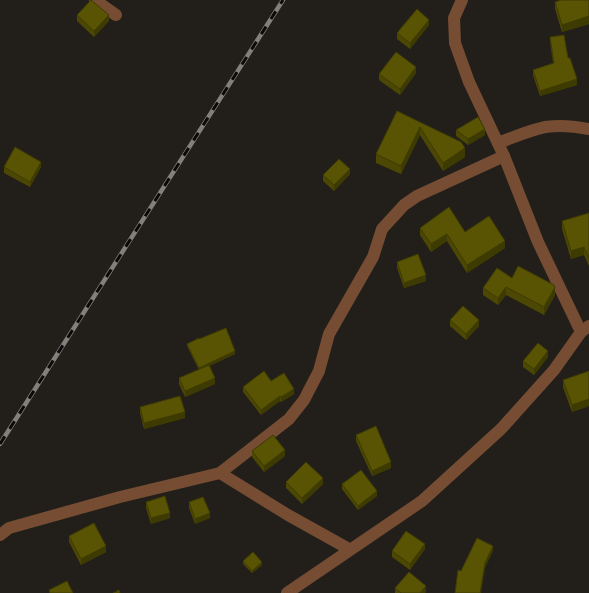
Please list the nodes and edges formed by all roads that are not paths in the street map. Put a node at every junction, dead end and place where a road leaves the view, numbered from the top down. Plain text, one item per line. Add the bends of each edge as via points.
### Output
1 (95, 0) edge
2 (462, 0) edge
3 (116, 15) dead end
4 (589, 129) edge
5 (498, 143) junction
6 (504, 156) junction
7 (585, 329) edge
8 (220, 473) junction
9 (0, 535) edge
10 (349, 550) junction
11 (287, 593) edge

1 - 3 street
2 - 5 street via 454,18 455,43 469,82
4 - 5 street via 552,125 532,129
5 - 6 street
6 - 7 street via 538,242
6 - 8 street via 417,196 392,217 382,229 373,257 329,334 319,372 304,400 288,419
7 - 10 street via 554,370 501,429 422,501
8 - 9 street via 17,526
8 - 10 street via 288,516
10 - 11 street

